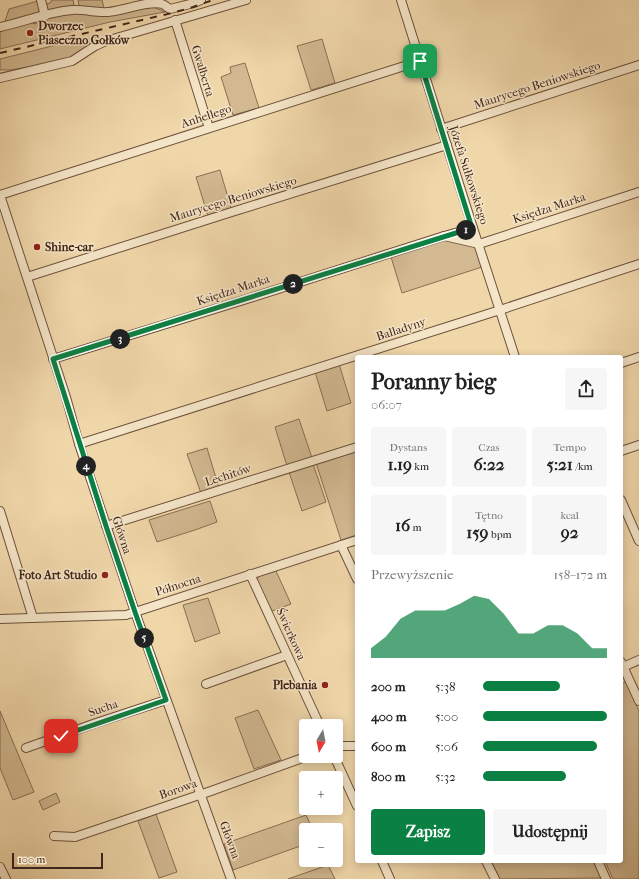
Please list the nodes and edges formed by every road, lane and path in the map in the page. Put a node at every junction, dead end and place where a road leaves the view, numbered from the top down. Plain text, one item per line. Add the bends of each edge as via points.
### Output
1 (41, 0) edge
2 (201, 0) edge
3 (246, 0) edge
4 (401, 0) edge
5 (164, 2) edge
6 (45, 16) junction
7 (175, 20) junction
8 (0, 27) edge
9 (420, 61) junction
10 (639, 65) edge
11 (0, 78) edge
12 (209, 128) junction
13 (442, 128) junction
14 (446, 145) junction
15 (639, 192) edge
16 (0, 195) edge
17 (472, 228) junction
18 (444, 236) junction
19 (479, 244) junction
20 (639, 264) edge
21 (27, 277) junction
22 (500, 310) junction
23 (359, 355) edge
24 (514, 355) edge
25 (355, 356) edge
26 (639, 357) edge
27 (53, 359) junction
28 (623, 361) edge
29 (79, 444) junction
30 (639, 445) edge
31 (355, 448) edge
32 (623, 450) edge
33 (0, 511) edge
34 (624, 514) edge
35 (106, 526) junction
36 (355, 541) edge
37 (639, 541) edge
38 (341, 545) junction
39 (250, 574) junction
40 (355, 575) edge
41 (135, 612) junction
42 (34, 618) junction
43 (0, 619) edge
44 (287, 655) junction
45 (639, 660) edge
46 (623, 664) edge
47 (623, 666) edge
48 (206, 684) dead end
49 (166, 700) junction
50 (639, 701) edge
51 (317, 719) edge
52 (343, 746) edge
53 (355, 746) edge
54 (26, 748) dead end
55 (299, 759) edge
56 (337, 763) edge
57 (200, 794) junction
58 (355, 802) edge
59 (54, 836) dead end
60 (383, 863) edge
61 (487, 863) edge
62 (599, 863) edge
63 (0, 867) edge
64 (6, 879) edge
65 (231, 879) edge
66 (390, 879) edge
67 (494, 879) edge
68 (606, 879) edge

1 - 6 street
2 - 5 street via 170,10
3 - 7 street
4 - 9 street, Józefa Sułkowskiego
5 - 6 street via 107,12 71,10
6 - 8 street
7 - 11 street via 102,42 72,61
7 - 12 street, Gwalberta
9 - 12 street, Anhellego
9 - 13 street, Józefa Sułkowskiego
10 - 13 street, Maurycego Beniowskiego
12 - 16 street, Anhellego
13 - 14 street, Józefa Sułkowskiego
14 - 17 street, Józefa Sułkowskiego
14 - 21 street, Maurycego Beniowskiego
15 - 19 street, Księdza Marka
16 - 21 street, Główna
17 - 18 street, Księdza Marka
17 - 19 street, Józefa Sułkowskiego
18 - 19 street
18 - 27 street, Księdza Marka
19 - 22 street, Józefa Sułkowskiego
20 - 22 street, Balladyny
21 - 27 street, Główna
22 - 23 street, Balladyny
22 - 24 street, Józefa Sułkowskiego
25 - 29 street, Balladyny
26 - 28 street
27 - 29 street, Główna
29 - 35 street, Główna
30 - 32 street
31 - 35 street, Lechitów
33 - 42 street
34 - 37 street
35 - 41 street, Główna
36 - 38 street, Północna
38 - 39 street, Północna
38 - 40 street
39 - 41 street, Północna
39 - 44 street, Świerkowa
41 - 42 street, Północna via 126,615
41 - 49 street, Główna
42 - 43 street, Północna
44 - 48 street
44 - 51 street, Świerkowa
45 - 46 street
47 - 50 street
49 - 54 street, Sucha
49 - 57 street, Główna
52 - 53 street
55 - 57 street, Borowa
56 - 58 street
57 - 59 street, Borowa via 75,837
57 - 65 street, Główna
60 - 66 street
61 - 67 street
62 - 68 street
63 - 64 street

